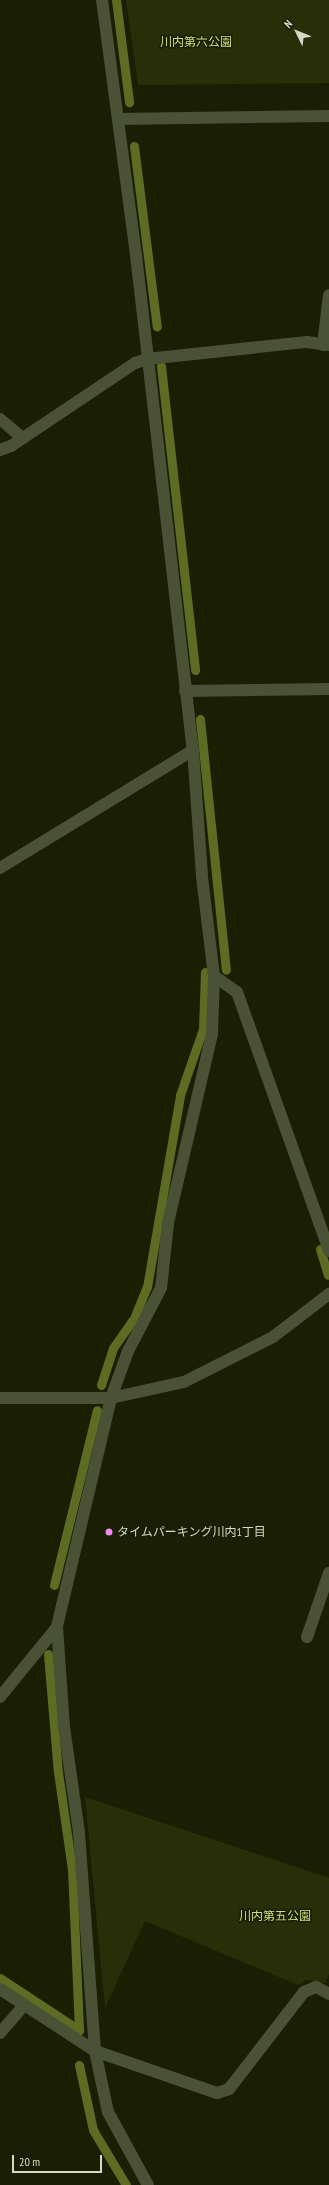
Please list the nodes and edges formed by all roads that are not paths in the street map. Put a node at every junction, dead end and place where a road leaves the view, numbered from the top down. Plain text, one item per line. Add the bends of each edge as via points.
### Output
1 (102, 0) edge
2 (329, 116) edge
3 (118, 119) junction
4 (329, 295) edge
5 (326, 345) edge
6 (147, 359) junction
7 (0, 419) edge
8 (23, 438) junction
9 (0, 450) edge
10 (329, 689) edge
11 (185, 691) junction
12 (193, 750) junction
13 (0, 868) edge
14 (214, 976) junction
15 (329, 1251) edge
16 (329, 1294) edge
17 (0, 1398) edge
18 (111, 1398) junction
19 (329, 1573) edge
20 (57, 1627) junction
21 (307, 1638) dead end
22 (0, 1697) edge
23 (0, 1989) edge
24 (329, 1994) edge
25 (24, 2005) junction
26 (0, 2033) edge
27 (95, 2051) junction
28 (148, 2185) edge

1 - 3 street
2 - 3 street
3 - 6 street
4 - 5 street
5 - 6 street via 307,342
6 - 8 street via 135,363
6 - 11 street
7 - 8 street
8 - 9 street
10 - 11 street
11 - 12 street
12 - 13 street
12 - 14 street via 202,877
14 - 15 street via 236,992
14 - 18 street via 212,1034 168,1223 161,1288 128,1351
16 - 18 street via 273,1337 184,1382
17 - 18 street
18 - 20 street
19 - 21 street
20 - 22 street
20 - 27 street via 64,1727 79,1833
23 - 25 street
24 - 27 street via 316,1987 304,1992 229,2089 217,2093
25 - 26 street
25 - 27 street
27 - 28 street via 108,2112

